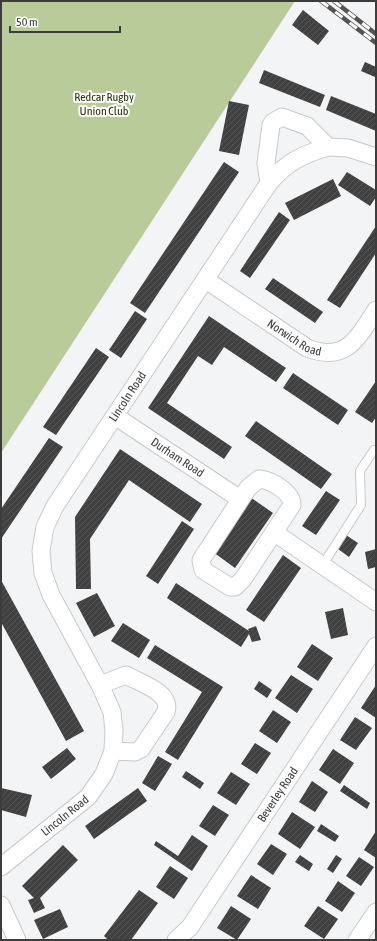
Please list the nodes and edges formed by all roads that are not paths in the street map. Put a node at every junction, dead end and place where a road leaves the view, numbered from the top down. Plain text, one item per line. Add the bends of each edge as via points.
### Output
1 (328, 148) junction
2 (376, 157) edge
3 (269, 183) junction
4 (206, 280) junction
5 (376, 310) edge
6 (115, 416) junction
7 (374, 450) dead end
8 (240, 499) junction
9 (275, 533) junction
10 (322, 566) junction
11 (376, 602) edge
12 (376, 646) edge
13 (100, 685) junction
14 (113, 751) junction
15 (1, 867) edge
16 (1, 905) edge
17 (376, 912) edge
18 (17, 940) edge
19 (176, 940) edge
20 (357, 940) edge

1 - 2 street, Lincoln Road via 348,148
1 - 3 street, Lincoln Road via 295,159 282,168
1 - 3 street via 307,126 282,117 274,122 266,163
3 - 4 street, Lincoln Road
4 - 5 street, Norwich Road via 307,348 328,354 349,347
4 - 6 street, Lincoln Road
6 - 8 street, Durham Road
6 - 13 street, Lincoln Road via 54,506 45,527 41,551 43,573 51,595
7 - 10 lane via 360,471 361,505
8 - 9 street via 259,479 266,480 288,494 292,505
8 - 9 street via 201,560 203,570 225,586 235,587
9 - 10 street
10 - 11 street
12 - 19 street, Beverley Road via 190,927
13 - 14 street, Lincoln Road via 112,712
13 - 14 street via 126,675 163,696 168,706 141,749 135,752
14 - 15 street, Lincoln Road via 104,774 88,797
16 - 18 street
17 - 20 street

